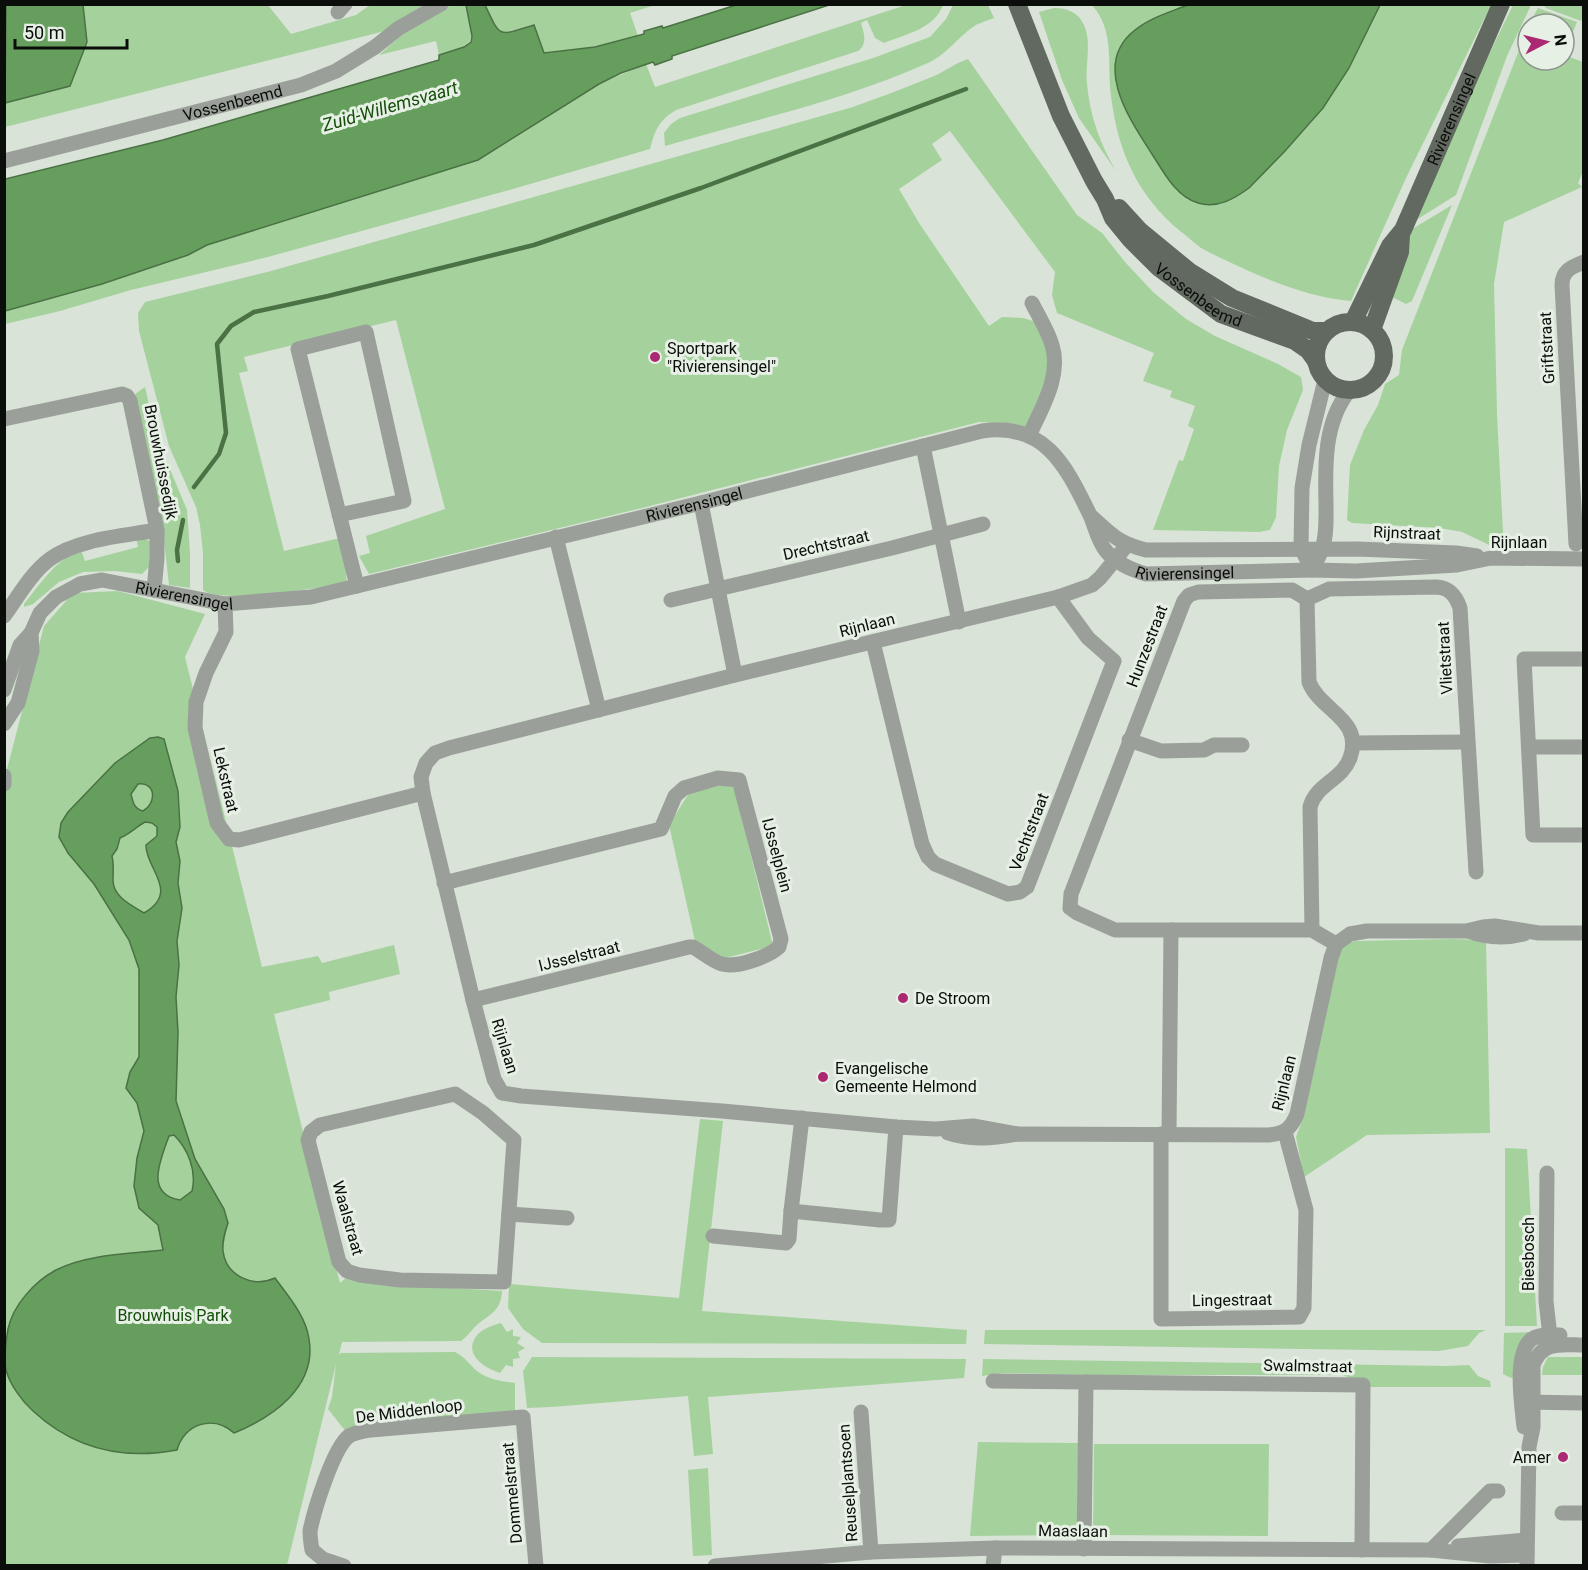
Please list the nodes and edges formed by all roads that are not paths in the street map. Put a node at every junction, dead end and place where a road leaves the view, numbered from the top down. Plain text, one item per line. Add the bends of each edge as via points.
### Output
1 (441, 4) edge
2 (1017, 4) edge
3 (1501, 4) edge
4 (4, 161) edge
5 (1105, 199) junction
6 (1401, 233) junction
7 (1584, 262) edge
8 (1032, 303) dead end
9 (1353, 322) junction
10 (1372, 330) junction
11 (1327, 331) junction
12 (1317, 361) junction
13 (1325, 380) junction
14 (1349, 391) junction
15 (4, 419) edge
16 (1029, 436) junction
17 (1577, 443) edge
18 (923, 446) junction
19 (701, 503) junction
20 (339, 515) junction
21 (1090, 515) junction
22 (983, 524) dead end
23 (157, 530) junction
24 (941, 536) junction
25 (556, 537) junction
26 (1576, 544) dead end
27 (1127, 545) junction
28 (1300, 548) junction
29 (1322, 549) junction
30 (1491, 558) junction
31 (1116, 559) junction
32 (1584, 559) edge
33 (1312, 570) junction
34 (357, 586) junction
35 (719, 588) junction
36 (154, 590) junction
37 (1058, 597) junction
38 (1307, 599) junction
39 (671, 600) dead end
40 (225, 604) junction
41 (4, 616) edge
42 (959, 622) junction
43 (31, 633) junction
44 (873, 642) junction
45 (1584, 659) edge
46 (735, 675) junction
47 (4, 690) edge
48 (599, 710) junction
49 (4, 724) edge
50 (1129, 740) junction
51 (1467, 742) junction
52 (1353, 743) junction
53 (1242, 745) dead end
54 (1529, 747) junction
55 (1584, 747) edge
56 (4, 776) edge
57 (4, 784) edge
58 (423, 793) junction
59 (1584, 835) edge
60 (1476, 872) dead end
61 (444, 883) junction
62 (1171, 930) junction
63 (1312, 930) junction
64 (1584, 933) edge
65 (1336, 944) junction
66 (693, 947) joint
67 (473, 1000) junction
68 (502, 1092) junction
69 (483, 1113) junction
70 (802, 1118) junction
71 (896, 1127) junction
72 (1285, 1132) junction
73 (1165, 1134) junction
74 (1547, 1173) dead end
75 (791, 1211) junction
76 (508, 1214) junction
77 (567, 1218) dead end
78 (713, 1236) dead end
79 (1584, 1335) edge
80 (1551, 1340) junction
81 (1584, 1345) edge
82 (993, 1381) dead end
83 (1086, 1382) junction
84 (1528, 1402) junction
85 (1584, 1403) edge
86 (861, 1412) dead end
87 (523, 1417) joint
88 (1498, 1491) dead end
89 (1562, 1513) dead end
90 (1584, 1513) edge
91 (995, 1548) junction
92 (1090, 1549) junction
93 (1362, 1550) junction
94 (1431, 1550) junction
95 (871, 1552) junction
96 (1527, 1554) edge
97 (1208, 1558) edge
98 (1322, 1558) edge
99 (344, 1566) edge
100 (536, 1566) edge
101 (715, 1566) edge
102 (993, 1566) edge
103 (1096, 1566) edge

1 - 4 street, Vossenbeemd via 336,71 301,85
2 - 5 main road, Vossenbeemd via 1061,116
3 - 6 main road, Rivierensingel
5 - 11 main road, Vossenbeemd via 1176,262 1232,298 1313,331
5 - 12 main road, Vossenbeemd via 1113,218 1131,240 1180,285 1221,314 1295,341
6 - 9 main road, Rivierensingel via 1390,246
6 - 10 main road, Rivierensingel via 1400,252
7 - 17 street, Griftstraat via 1566,271 1562,278
8 - 16 street via 1053,348 1054,369 1051,388
9 - 10 main road
9 - 11 main road
10 - 14 main road via 1383,348 1382,369 1369,385
11 - 12 main road via 1318,345
12 - 13 main road
13 - 14 main road
13 - 28 street via 1302,488
14 - 29 street via 1337,411 1328,440
15 - 23 street, Brouwhuissedijk via 127,396
16 - 18 street, Rivierensingel via 999,429
16 - 21 street, Rivierensingel via 1056,456
17 - 26 street, Griftstraat
18 - 19 street, Rivierensingel
18 - 24 street
19 - 25 street, Rivierensingel
19 - 35 street
20 - 20 street via 298,349 366,332 404,501
20 - 34 street
21 - 27 street, Rivierensingel
21 - 31 street, Rivierensingel via 1098,538
22 - 24 street, Drechtstraat
23 - 36 street, Brouwhuissedijk
23 - 41 street via 77,545 51,558
24 - 35 street, Drechtstraat
24 - 42 street
25 - 34 street, Rivierensingel
25 - 48 street
27 - 28 street, Rivierensingel via 1146,550
27 - 31 street, Rijnlaan
28 - 29 street, Rivierensingel
28 - 33 street
29 - 30 street, Rijnstraat via 1456,553
29 - 33 street
30 - 32 street, Rijnlaan
30 - 33 street, Rijnlaan via 1457,565
31 - 33 street, Rivierensingel via 1146,574
31 - 37 street, Rijnlaan via 1092,585
34 - 40 street, Rivierensingel via 311,597
35 - 39 street, Drechtstraat
35 - 46 street
36 - 40 street, Rivierensingel
36 - 43 street, Rivierensingel via 102,580 80,584 56,597 40,613
37 - 42 street, Rijnlaan
37 - 44 street, Vechtstraat via 1088,638 1114,661 1027,887 1020,892 1008,894 935,864 928,857
38 - 50 street, Hunzestraat via 1292,590 1189,595
38 - 51 street, Vlietstraat via 1329,589 1437,587 1454,594 1460,608
38 - 52 street via 1309,682 1320,700 1344,720
40 - 58 street, Lekstraat via 226,632 196,702 195,728 217,823 229,839 239,840
42 - 44 street, Rijnlaan
43 - 47 street, Rivierensingel via 20,645
43 - 49 street, Rivierensingel via 32,651 18,703
44 - 46 street, Rijnlaan
45 - 54 street via 1524,659
46 - 48 street, Rijnlaan
48 - 58 street, Rijnlaan via 435,753 421,777
50 - 53 street via 1161,751
50 - 62 street, Hunzestraat via 1071,894 1070,908 1115,930
51 - 52 street
51 - 60 street, Vlietstraat
52 - 63 street via 1345,767 1323,785 1310,807
54 - 55 street
54 - 59 street via 1533,835
56 - 57 street
58 - 61 street, Rijnlaan
61 - 66 street, IJsselplein via 661,829 675,796 684,788 718,778 739,780 781,939 779,947 770,955 731,965
61 - 67 street, Rijnlaan
62 - 63 street, Hunzestraat
62 - 73 street
63 - 65 street
64 - 65 street via 1529,932 1496,926 1466,931 1367,931 1350,934
65 - 72 street, Rijnlaan via 1297,1114
66 - 67 street, IJsselstraat
67 - 68 street, Rijnlaan via 494,1079
68 - 69 street
68 - 70 street, Rijnlaan
69 - 76 street, Waalstraat via 514,1140
69 - 76 street, Waalstraat via 455,1094 320,1125 308,1140 339,1262 347,1271 400,1280 504,1282
70 - 71 street, Rijnlaan
70 - 75 street
71 - 73 street, Rijnlaan via 973,1126 1017,1134
71 - 75 street via 889,1220
72 - 73 street, Rijnlaan
72 - 73 street, Lingestraat via 1306,1210 1304,1308 1299,1317 1161,1319
74 - 80 street, Biesbosch via 1546,1301
75 - 78 street via 786,1243
76 - 77 street
79 - 80 street
80 - 81 street
80 - 84 street via 1533,1365
82 - 83 street, Swalmstraat
83 - 92 street
83 - 93 street, Swalmstraat via 1363,1385
84 - 85 street
84 - 96 street via 1533,1427 1529,1447
86 - 95 street, Reuselplantsoen
87 - 99 street, De Middenloop via 371,1430 347,1438 320,1494 310,1533 312,1550 323,1559
87 - 100 street, Dommelstraat
88 - 94 street via 1490,1491
89 - 90 street
91 - 92 street, Maaslaan
91 - 95 street, Maaslaan
91 - 102 street
92 - 97 street, Maaslaan
92 - 103 street
93 - 94 street, Maaslaan
93 - 98 street, Maaslaan
94 - 96 street, Maaslaan via 1490,1556
95 - 101 street, Maaslaan
97 - 98 street, Maaslaan

